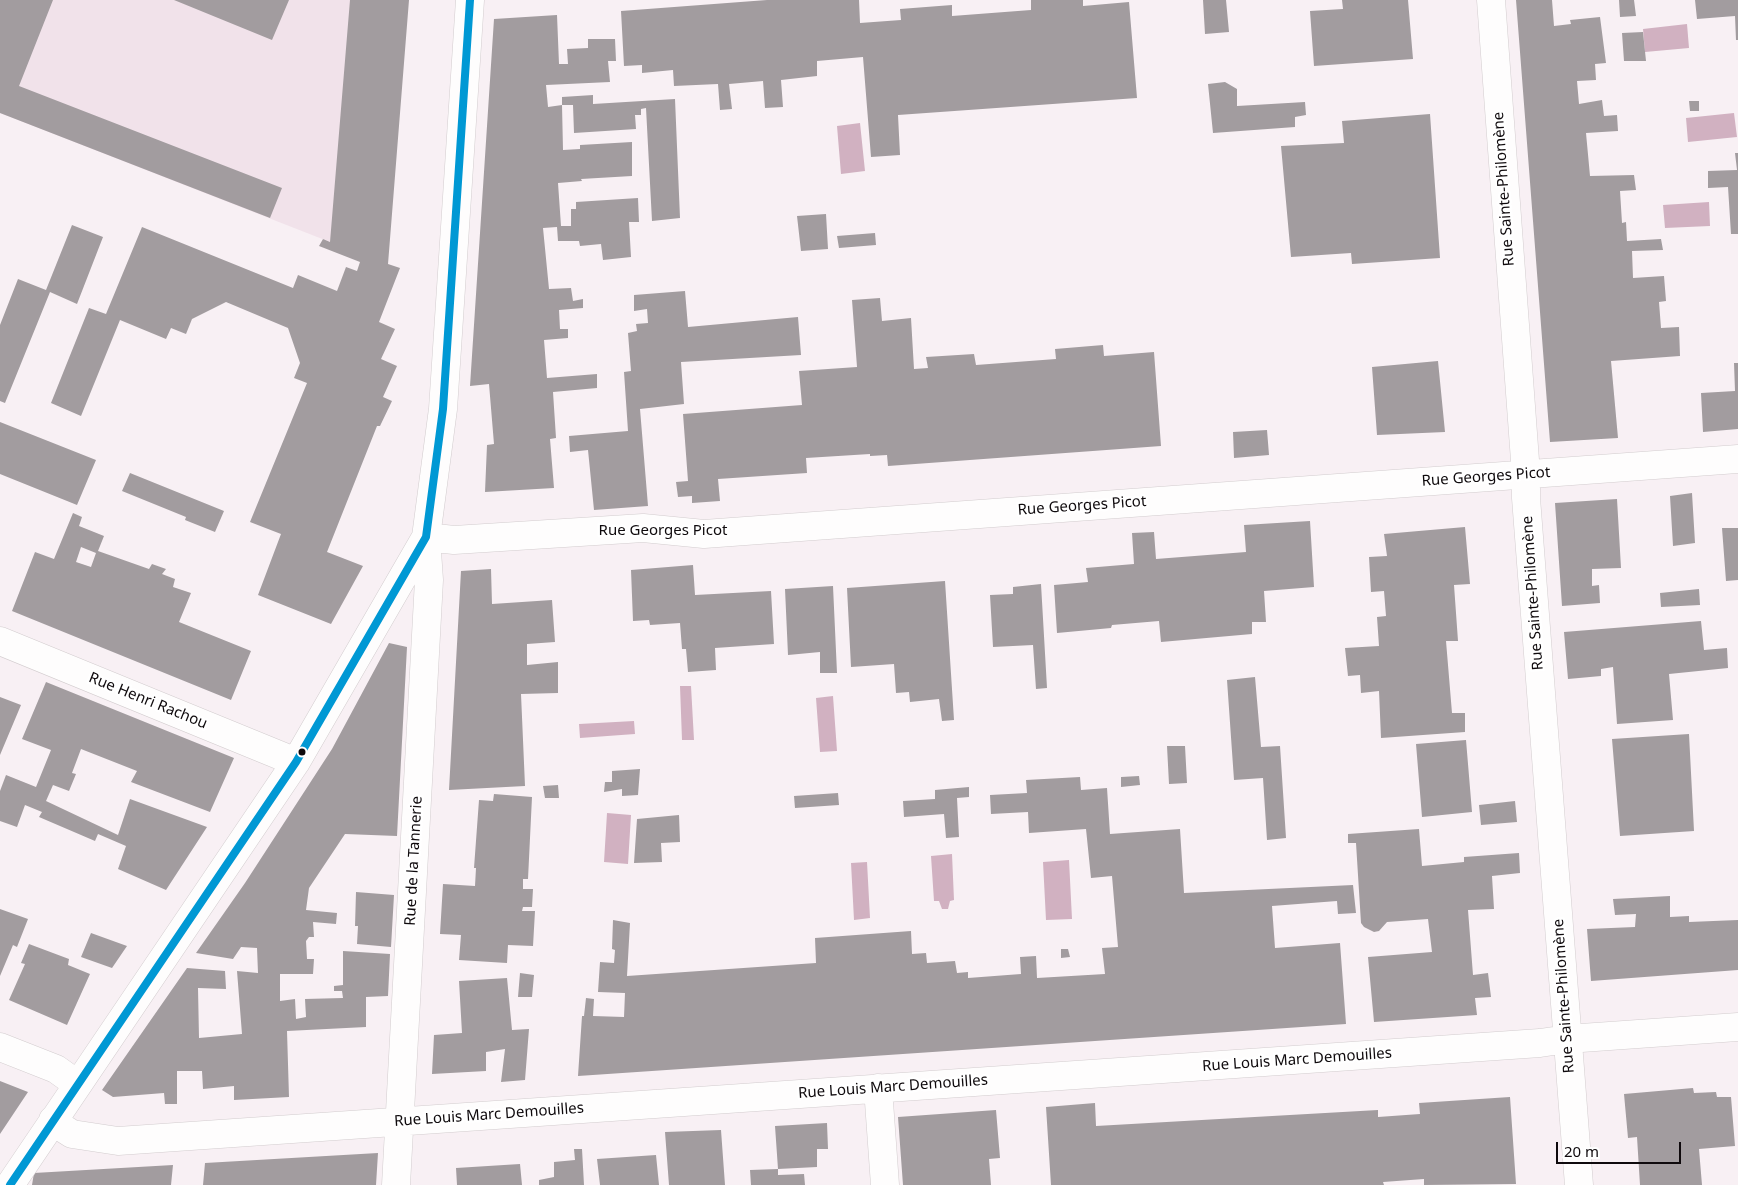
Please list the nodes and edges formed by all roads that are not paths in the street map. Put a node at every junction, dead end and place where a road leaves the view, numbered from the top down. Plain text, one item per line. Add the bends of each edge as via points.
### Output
1 (470, 0) edge
2 (1491, 0) edge
3 (1738, 460) edge
4 (1526, 474) junction
5 (426, 537) junction
6 (0, 640) edge
7 (296, 762) junction
8 (1738, 1028) edge
9 (1567, 1039) junction
10 (0, 1047) edge
11 (77, 1084) junction
12 (878, 1088) junction
13 (53, 1120) junction
14 (400, 1121) junction
15 (10, 1185) edge
16 (396, 1185) edge
17 (885, 1185) edge
18 (1579, 1185) edge

1 - 5 street via 442,409
2 - 4 street, Rue Sainte-Philomène
3 - 4 street, Rue Georges Picot
4 - 5 street, Rue Georges Picot via 704,534 643,528 454,540
4 - 9 street, Rue Sainte-Philomène
5 - 7 street
5 - 14 street, Rue de la Tannerie via 428,580
6 - 7 street, Rue Henri Rachou
7 - 11 street
8 - 9 street, Rue Louis Marc Demouilles
9 - 12 street, Rue Louis Marc Demouilles
9 - 18 street, Rue Sainte-Philomène
10 - 11 street via 56,1069
11 - 13 street
12 - 14 street, Rue Louis Marc Demouilles
12 - 17 street
13 - 14 street, Rue Louis Marc Demouilles via 72,1134 118,1141
13 - 15 street
14 - 16 street, Rue de la Tannerie

